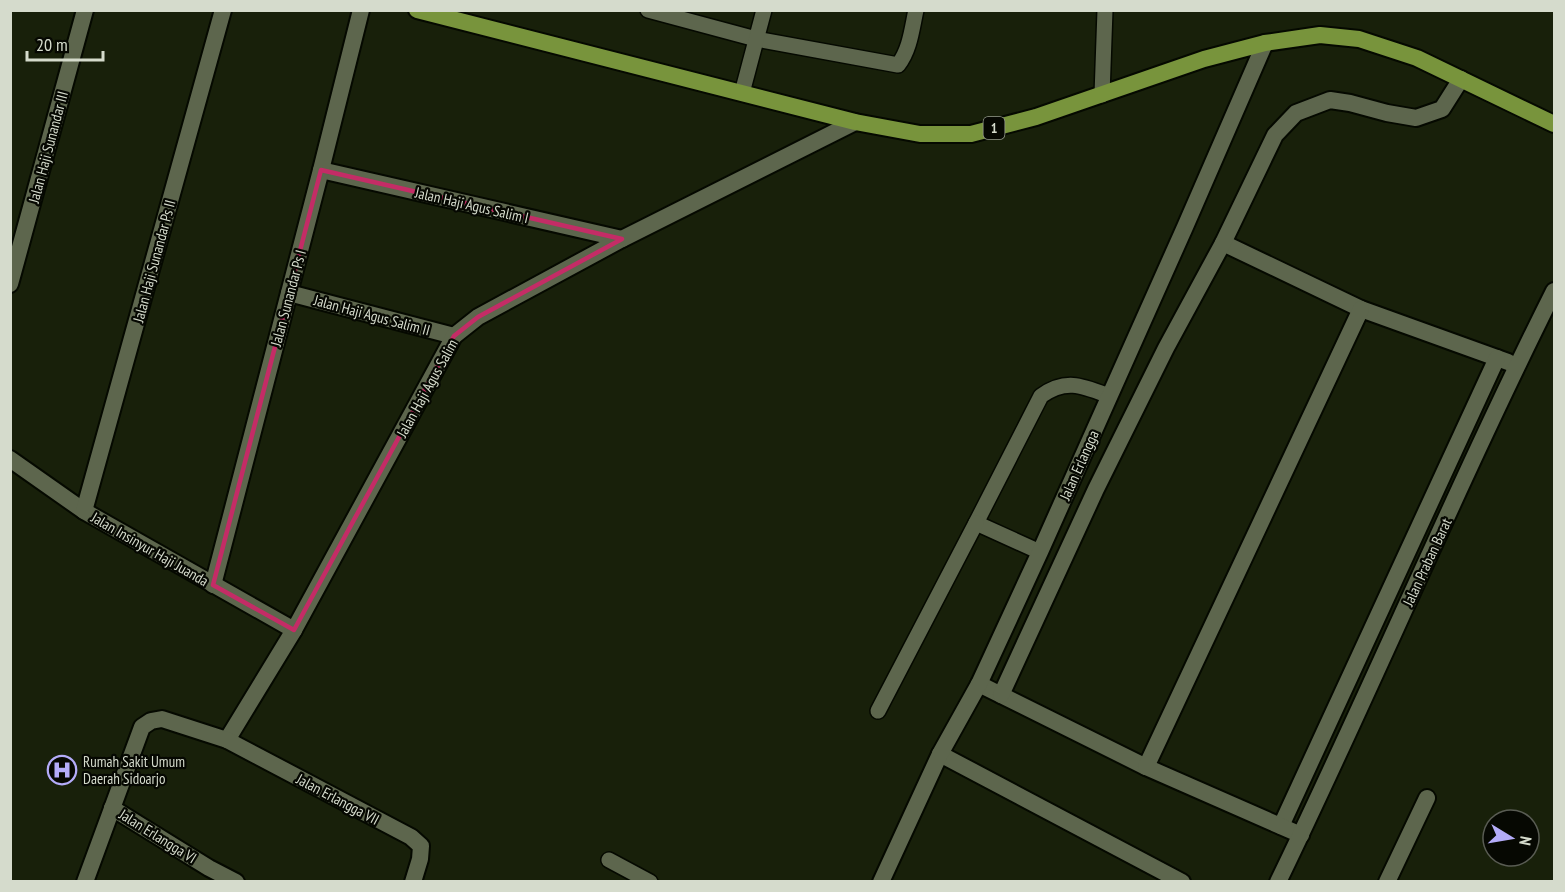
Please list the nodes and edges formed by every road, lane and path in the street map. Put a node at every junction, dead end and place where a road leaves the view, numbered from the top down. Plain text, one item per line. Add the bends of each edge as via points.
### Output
1 (85, 10) edge
2 (223, 10) edge
3 (361, 10) edge
4 (417, 10) edge
5 (648, 10) edge
6 (764, 10) edge
7 (916, 10) edge
8 (1105, 10) edge
9 (756, 39) junction
10 (1265, 44) junction
11 (1461, 79) junction
12 (742, 93) junction
13 (1102, 95) junction
14 (855, 122) junction
15 (1554, 124) edge
16 (321, 170) junction
17 (622, 239) junction
18 (1223, 243) junction
19 (10, 284) edge
20 (1554, 291) edge
21 (289, 293) junction
22 (1360, 309) junction
23 (454, 336) junction
24 (1497, 358) junction
25 (1517, 365) junction
26 (1109, 396) junction
27 (10, 459) edge
28 (84, 511) junction
29 (976, 523) junction
30 (1040, 552) junction
31 (213, 585) junction
32 (294, 630) junction
33 (979, 684) junction
34 (1001, 695) junction
35 (878, 711) dead end
36 (231, 732) junction
37 (940, 754) junction
38 (1146, 767) junction
39 (1427, 798) dead end
40 (112, 808) junction
41 (1281, 826) junction
42 (1301, 835) junction
43 (609, 860) dead end
44 (207, 875) edge
45 (414, 879) edge
46 (85, 882) edge
47 (236, 882) edge
48 (650, 882) edge
49 (881, 882) edge
50 (1182, 882) edge
51 (1278, 882) edge
52 (1387, 882) edge

1 - 19 street, Jalan Haji Sunandar III
2 - 28 street, Jalan Haji Sunandar Ps II
3 - 16 street, Jalan Sunandar Ps I
4 - 12 highway, 1
5 - 9 lane
6 - 9 lane
7 - 9 lane via 898,65
8 - 13 lane
9 - 12 lane
10 - 11 highway, 1 via 1320,35 1359,39 1417,57
10 - 13 highway, 1 via 1204,59
10 - 26 street, Jalan Erlangga
11 - 15 highway, 1
11 - 18 street via 1442,109 1416,118 1330,100 1296,113 1275,135
12 - 14 highway, 1
13 - 14 highway, 1 via 971,134 920,134
14 - 17 street, Jalan Haji Agus Salim
16 - 17 street, Jalan Haji Agus Salim I
16 - 21 street, Jalan Sunandar Ps I
17 - 23 street, Jalan Haji Agus Salim via 478,317
18 - 22 street
18 - 34 street via 1096,489
20 - 25 street, Jalan Praban Barat
21 - 23 street, Jalan Haji Agus Salim II
21 - 31 street, Jalan Sunandar Ps I
22 - 24 street
22 - 38 street
23 - 32 street, Jalan Haji Agus Salim
24 - 25 street
24 - 41 street
25 - 42 street, Jalan Praban Barat
26 - 29 lane via 1082,386 1064,386 1041,396
26 - 30 street, Jalan Erlangga
27 - 28 street, Jalan Insinyur Haji Juanda
28 - 31 street, Jalan Insinyur Haji Juanda
29 - 30 lane
29 - 35 lane
30 - 33 street, Jalan Erlangga
31 - 32 street, Jalan Insinyur Haji Juanda
32 - 36 street, Jalan Haji Agus Salim
33 - 34 street
33 - 37 street, Jalan Erlangga
34 - 38 street
36 - 40 street via 162,719 151,721 142,727
36 - 45 street, Jalan Erlangga VII via 411,837 421,846
37 - 49 street, Jalan Erlangga
37 - 50 street
38 - 41 street
39 - 52 street
40 - 44 street, Jalan Erlangga VI
40 - 46 street
41 - 42 street
42 - 51 street, Jalan Praban Barat
43 - 48 lane
44 - 47 street, Jalan Erlangga VI

